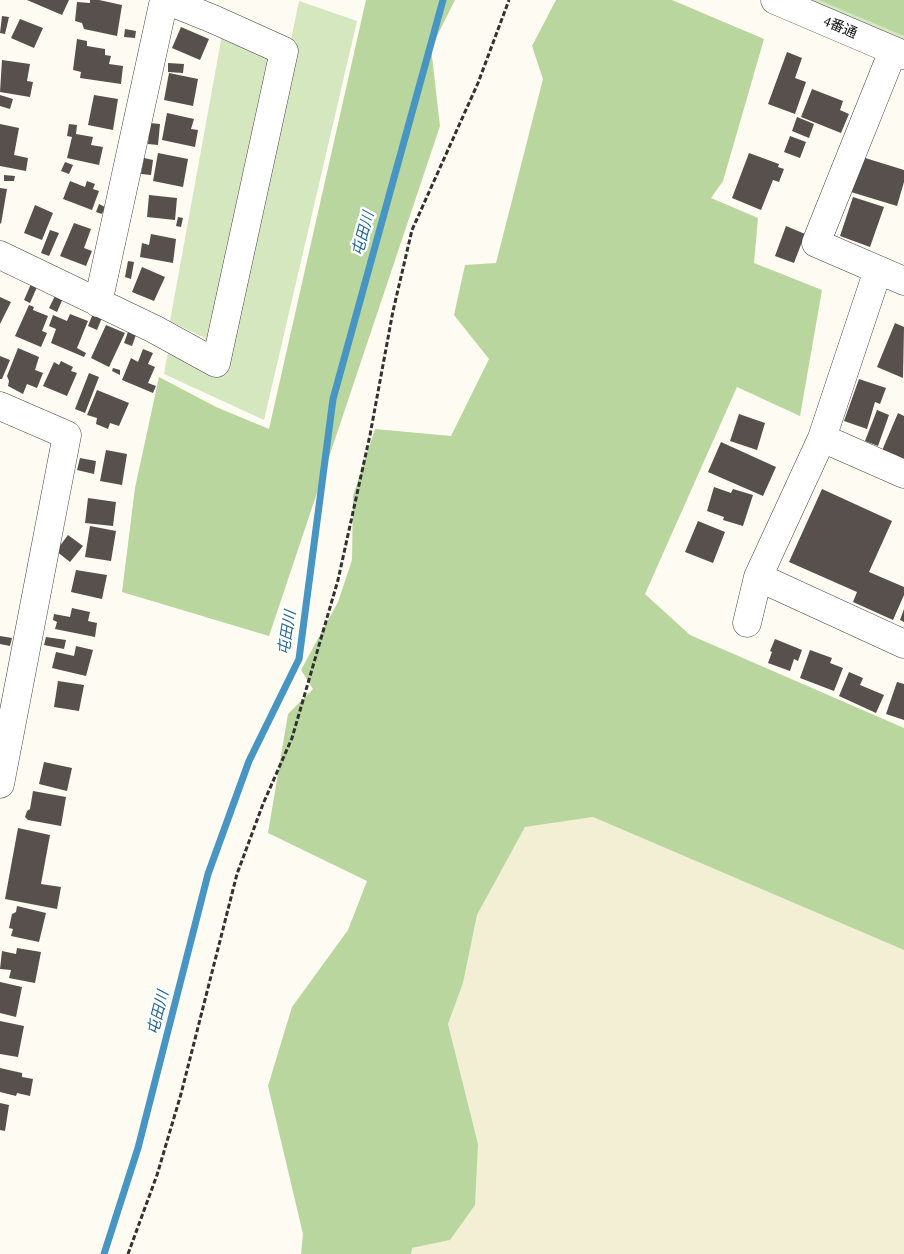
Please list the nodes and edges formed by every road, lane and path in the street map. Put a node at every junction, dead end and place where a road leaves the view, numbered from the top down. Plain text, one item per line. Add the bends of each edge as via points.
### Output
1 (165, 0) edge
2 (510, 0) edge
3 (775, 0) edge
4 (899, 53) edge
5 (0, 255) edge
6 (878, 270) junction
7 (904, 281) edge
8 (98, 303) junction
9 (0, 406) edge
10 (822, 438) junction
11 (904, 474) edge
12 (758, 577) junction
13 (747, 623) dead end
14 (904, 644) edge
15 (0, 784) edge
16 (128, 1254) edge

1 - 8 street
1 - 8 street via 284,51 216,363
2 - 16 path via 478,82 412,230 338,580 292,738 237,874 181,1094
3 - 4 street, 4番通
4 - 6 street via 816,243
5 - 8 street
6 - 7 street
6 - 10 street
9 - 15 street via 67,435
10 - 11 street
10 - 12 street
12 - 13 street
12 - 14 street

